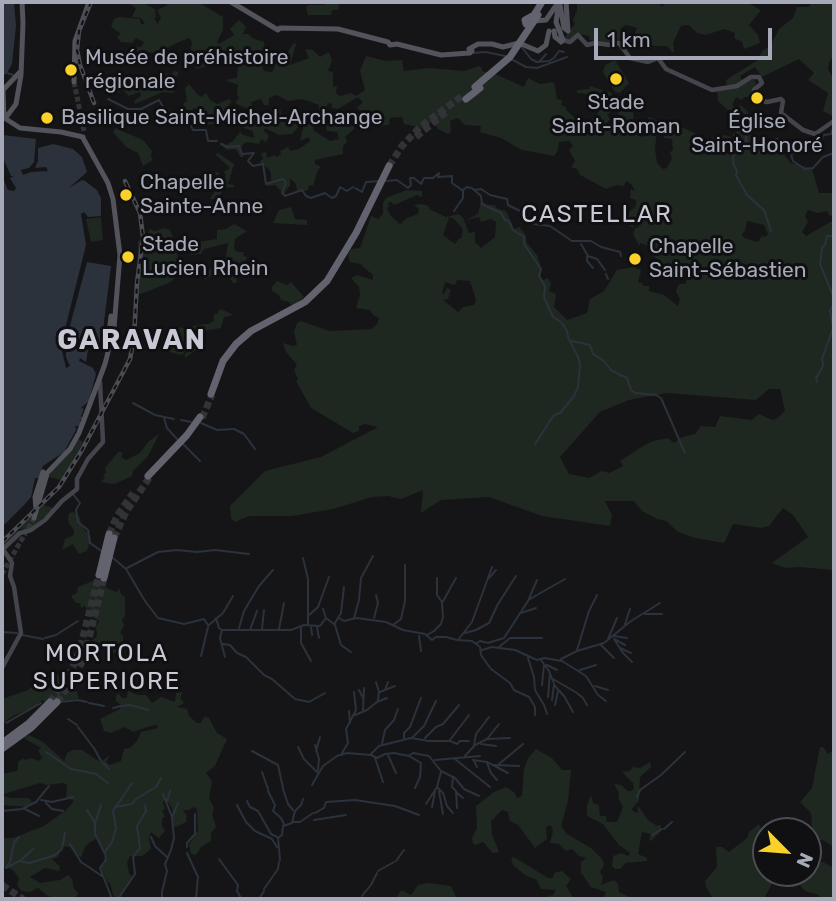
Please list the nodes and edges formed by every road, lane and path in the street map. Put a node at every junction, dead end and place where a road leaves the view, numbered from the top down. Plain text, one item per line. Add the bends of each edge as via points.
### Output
1 (22, 2) edge
2 (89, 2) edge
3 (230, 2) edge
4 (544, 2) edge
5 (566, 4) edge
6 (555, 7) junction
7 (526, 24) joint
8 (561, 39) junction
9 (19, 74) junction
10 (74, 80) tunnel mouth
11 (464, 97) tunnel mouth
12 (7, 118) junction
13 (834, 121) edge
14 (389, 170) tunnel mouth
15 (101, 366) junction
16 (211, 395) tunnel mouth
17 (201, 418) tunnel mouth
18 (150, 475) tunnel mouth
19 (35, 515) tunnel mouth
20 (111, 536) tunnel mouth
21 (102, 576) tunnel mouth
22 (2, 668) edge
23 (2, 743) edge
24 (2, 749) edge

1 - 9 main road
2 - 10 main road via 76,36
3 - 8 main road via 278,28 338,29 438,54 456,55 478,44 503,47 519,43 536,51 543,48 552,31
4 - 7 highway
4 - 11 highway, bridge via 510,57
5 - 6 main road via 568,32 561,5
6 - 7 main road via 546,20
6 - 8 main road
8 - 13 main road via 569,44 581,36 587,45 619,43 630,58 647,62 657,58 664,67 709,89 737,86 759,77 762,83 754,90 754,98 767,102 781,99 781,113 803,130 817,133
9 - 12 main road via 16,104
9 - 12 main road via 3,90
12 - 15 main road via 20,128 81,136 108,190 118,261 112,329
14 - 16 highway via 326,284 297,309 236,344 221,365
15 - 19 main road via 80,432 69,450 47,467
15 - 22 main road via 103,442 77,479 78,488 45,520 20,533 2,550 12,562 10,577 21,634
17 - 18 highway
20 - 21 highway
23 - 24 highway via 54,702 32,728

